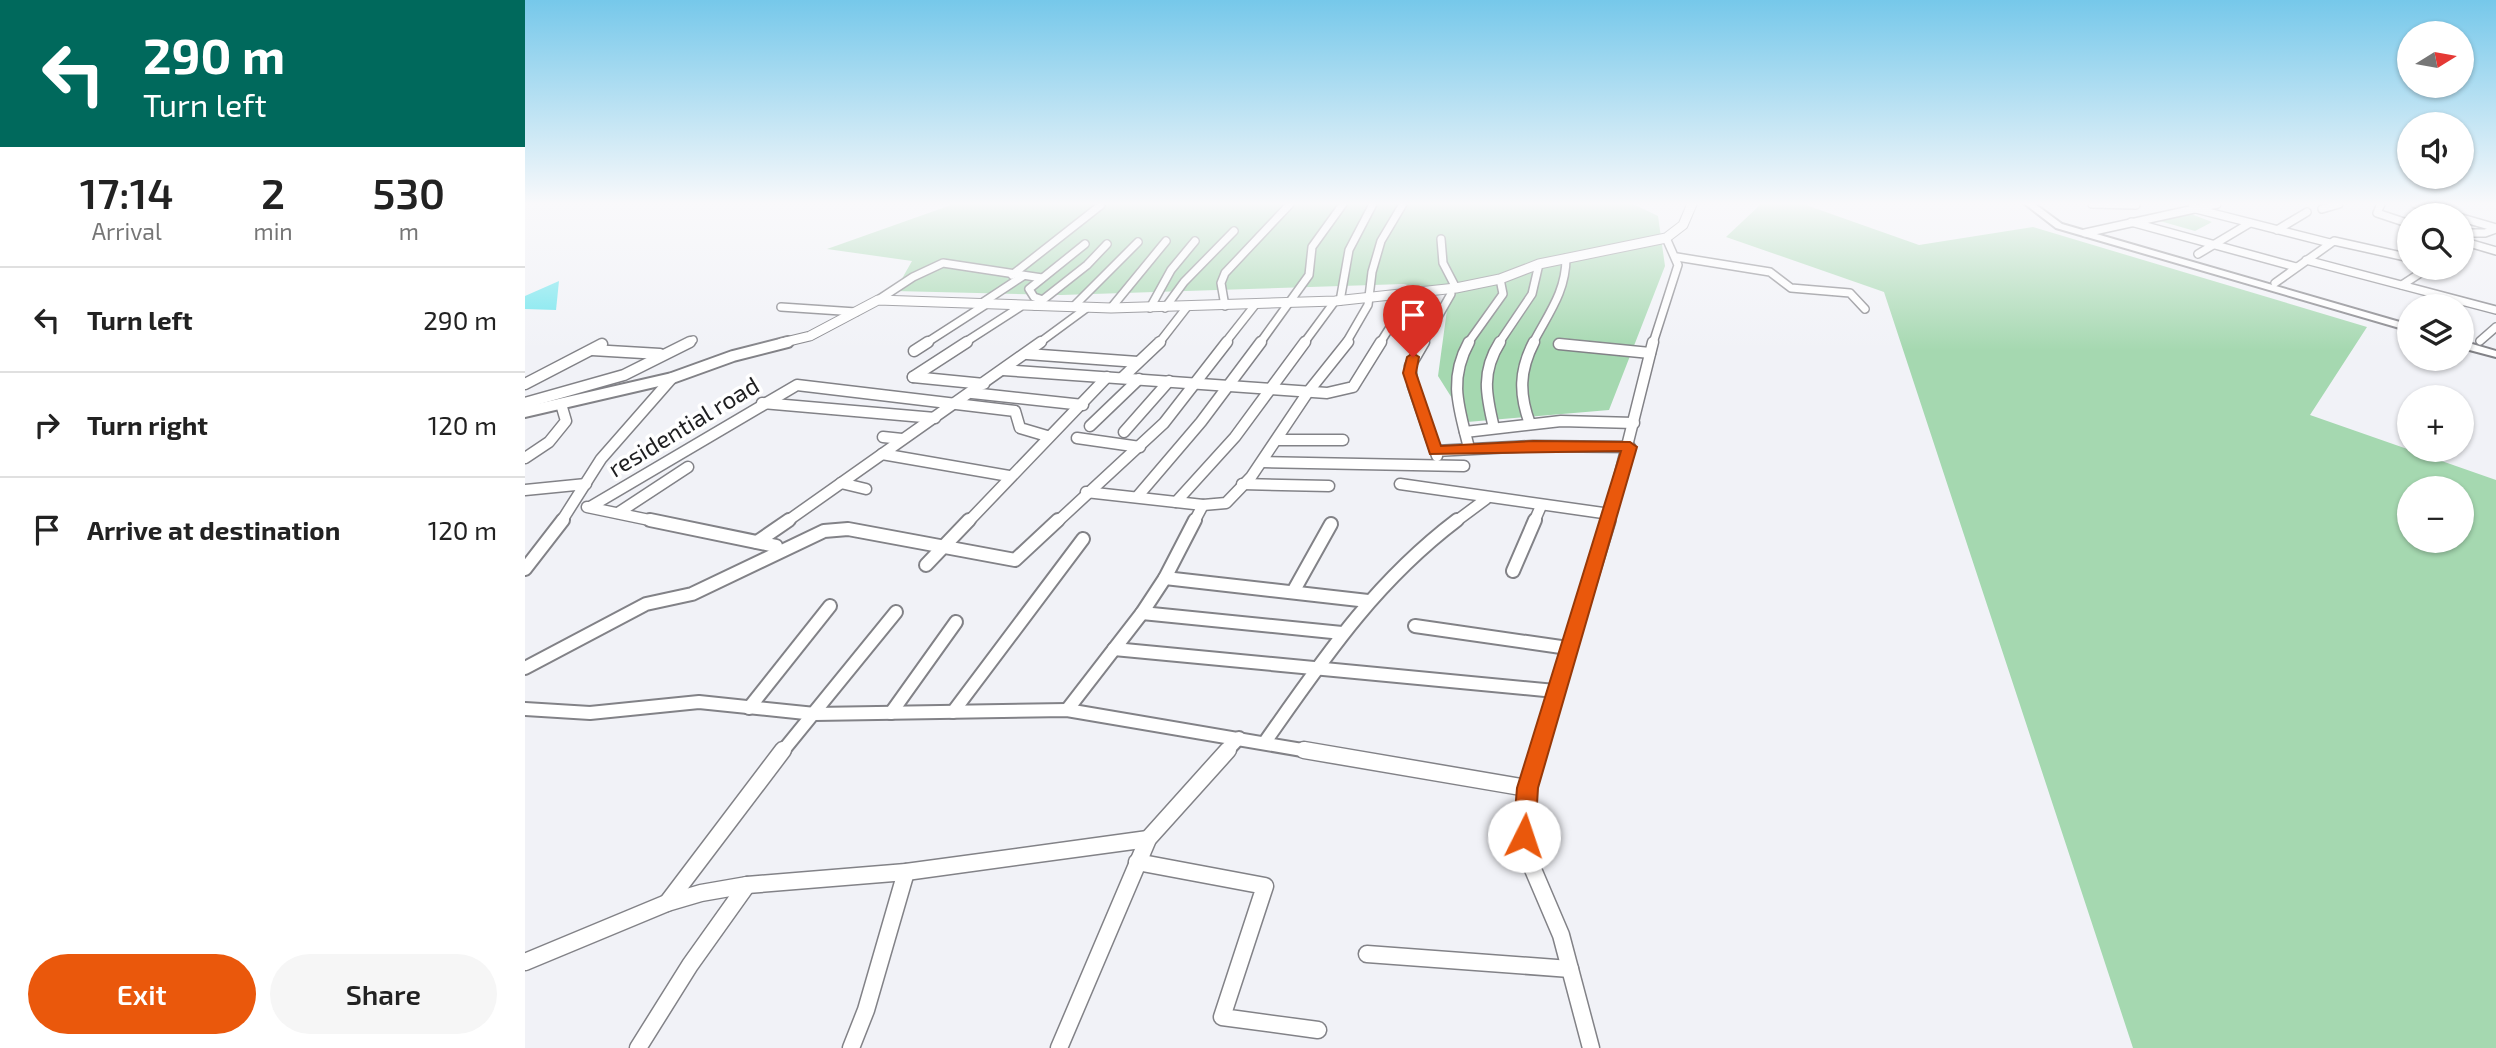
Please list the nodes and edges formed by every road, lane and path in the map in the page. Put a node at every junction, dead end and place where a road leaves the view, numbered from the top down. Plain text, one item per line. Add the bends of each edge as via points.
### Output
1 (1040, 253) edge
2 (1073, 253) edge
3 (1099, 253) edge
4 (1127, 253) edge
5 (1156, 253) edge
6 (1185, 253) edge
7 (1213, 253) edge
8 (1244, 253) edge
9 (1313, 253) edge
10 (1347, 253) edge
11 (1377, 253) edge
12 (1442, 253) edge
13 (1591, 253) edge
14 (1675, 253) edge
15 (2158, 253) edge
16 (2165, 253) edge
17 (2242, 253) edge
18 (2316, 253) edge
19 (1677, 257) junction
20 (1566, 258) junction
21 (2306, 260) junction
22 (1539, 264) junction
23 (2296, 267) junction
24 (1012, 275) junction
25 (1023, 276) junction
26 (1042, 278) junction
27 (1500, 279) junction
28 (2410, 280) edge
29 (2275, 283) junction
30 (2402, 285) junction
31 (1453, 288) junction
32 (1411, 294) junction
33 (1372, 297) junction
34 (878, 300) junction
35 (1043, 300) junction
36 (1337, 301) junction
37 (1289, 304) junction
38 (982, 305) junction
39 (1255, 305) junction
40 (1035, 306) junction
41 (1074, 306) junction
42 (1225, 306) junction
43 (781, 307) dead end
44 (1020, 307) junction
45 (1088, 307) junction
46 (1187, 307) junction
47 (1111, 308) junction
48 (1150, 308) junction
49 (1165, 308) junction
50 (1865, 309) dead end
51 (2496, 310) edge
52 (856, 312) junction
53 (2397, 317) edge
54 (2397, 324) edge
55 (2496, 327) edge
56 (693, 340) dead end
57 (2474, 340) edge
58 (2480, 341) junction
59 (602, 344) dead end
60 (1559, 344) dead end
61 (2496, 346) edge
62 (2474, 348) edge
63 (591, 349) junction
64 (914, 351) dead end
65 (1650, 353) junction
66 (1027, 354) junction
67 (2496, 354) edge
68 (662, 355) junction
69 (1138, 362) junction
70 (1003, 370) junction
71 (1107, 377) junction
72 (672, 378) junction
73 (1122, 378) junction
74 (1139, 379) junction
75 (1169, 382) junction
76 (1194, 383) junction
77 (525, 384) edge
78 (984, 384) junction
79 (1234, 384) junction
80 (1270, 387) junction
81 (1308, 392) junction
82 (972, 393) junction
83 (762, 403) junction
84 (561, 404) junction
85 (954, 405) junction
86 (1083, 405) junction
87 (525, 409) edge
88 (935, 418) junction
89 (1634, 423) junction
90 (1529, 424) junction
91 (1090, 426) dead end
92 (1494, 428) junction
93 (1123, 432) dead end
94 (1465, 432) junction
95 (1047, 436) junction
96 (883, 437) dead end
97 (1077, 438) dead end
98 (902, 439) junction
99 (1277, 440) junction
100 (1343, 440) dead end
101 (1140, 447) junction
102 (1630, 447) junction
103 (1469, 448) junction
104 (1436, 451) junction
105 (882, 454) junction
106 (525, 458) edge
107 (1262, 463) junction
108 (1440, 466) junction
109 (1464, 466) dead end
110 (688, 467) dead end
111 (1009, 476) junction
112 (841, 483) junction
113 (586, 484) junction
114 (1242, 484) junction
115 (1400, 484) dead end
116 (1329, 486) dead end
117 (866, 489) dead end
118 (525, 490) edge
119 (1086, 492) junction
120 (1137, 496) junction
121 (1486, 499) junction
122 (1176, 502) junction
123 (575, 504) junction
124 (1203, 505) junction
125 (1541, 506) junction
126 (590, 507) junction
127 (618, 513) junction
128 (1610, 514) junction
129 (1331, 524) dead end
130 (1083, 539) dead end
131 (757, 542) junction
132 (947, 545) junction
133 (539, 550) junction
134 (525, 553) edge
135 (776, 553) junction
136 (926, 565) dead end
137 (525, 569) edge
138 (1513, 571) dead end
139 (1165, 578) junction
140 (1293, 592) junction
141 (1368, 601) junction
142 (830, 606) dead end
143 (896, 612) dead end
144 (1142, 613) junction
145 (956, 622) dead end
146 (1415, 626) dead end
147 (1342, 633) junction
148 (1568, 648) junction
149 (1114, 649) junction
150 (1318, 666) junction
151 (525, 668) edge
152 (1555, 691) junction
153 (749, 708) junction
154 (525, 709) edge
155 (1067, 710) junction
156 (953, 712) junction
157 (891, 713) junction
158 (814, 714) junction
159 (1239, 738) junction
160 (1265, 743) junction
161 (1527, 788) junction
162 (1148, 839) junction
163 (1137, 862) junction
164 (906, 872) junction
165 (747, 885) junction
166 (667, 903) junction
167 (1367, 954) dead end
168 (525, 962) edge
169 (1570, 969) junction
170 (1318, 1030) dead end
171 (638, 1048) edge
172 (851, 1048) edge
173 (1059, 1048) edge
174 (1591, 1048) edge

1 - 24 street
2 - 26 street
3 - 35 street
4 - 41 street
5 - 47 street
6 - 48 street
7 - 49 street
8 - 42 street via 1221,283
9 - 37 street via 1310,275
10 - 36 street
11 - 33 street via 1369,289
12 - 31 street
13 - 20 street
14 - 19 street
15 - 54 main road
16 - 29 main road
17 - 23 street
18 - 21 street
19 - 50 street via 1770,272 1791,288 1850,293
19 - 65 street
20 - 22 street
20 - 90 street via 1565,283 1522,373 1520,406
21 - 23 street
21 - 30 street
22 - 27 street
22 - 92 street via 1536,286 1495,348 1484,382
23 - 29 street
24 - 25 street
24 - 34 street via 943,263
25 - 26 street
25 - 38 street
26 - 35 street via 1028,291
27 - 31 street
27 - 94 street via 1503,294 1473,335 1457,369 1455,390
28 - 30 street
29 - 53 main road
30 - 51 street
31 - 32 street
31 - 104 street via 1410,366
32 - 33 street
32 - 81 street via 1353,387
33 - 36 street
33 - 81 street via 1364,316
34 - 38 street
34 - 52 street
35 - 40 street
36 - 37 street
36 - 80 street
37 - 39 street
37 - 79 street
38 - 44 street
38 - 64 street
39 - 42 street
39 - 76 street
40 - 41 street
40 - 44 street
41 - 45 street
42 - 46 street
43 - 52 street
44 - 78 street via 913,377
45 - 47 street
45 - 66 street
46 - 49 street
46 - 69 street
47 - 48 street
48 - 49 street
52 - 72 street via 820,333
55 - 58 street
56 - 68 street
57 - 58 main road
58 - 61 main road
59 - 63 street
60 - 65 street
62 - 67 main road
63 - 68 street
63 - 77 street
65 - 89 street
66 - 69 street
66 - 70 street
68 - 87 street via 624,375
69 - 73 street
70 - 71 street
70 - 78 street
71 - 73 street
71 - 86 street
72 - 84 street
72 - 113 street via 611,446
73 - 74 street
74 - 75 street
74 - 91 street
75 - 76 street
75 - 93 street
76 - 79 street
76 - 101 street
78 - 82 street
79 - 80 street
79 - 120 street
80 - 81 street
80 - 122 street via 1235,437
81 - 99 street
82 - 85 street
82 - 86 street
83 - 85 street, residential road via 800,384
83 - 88 street
83 - 126 street, residential road
84 - 87 street
84 - 106 street via 566,421 561,430
85 - 88 street
85 - 95 street via 1015,411 1020,428
86 - 95 street
88 - 98 street
89 - 90 street
89 - 102 street
90 - 92 street
92 - 94 street
94 - 103 street
95 - 111 street
96 - 98 street
97 - 101 street
98 - 105 street
99 - 100 street
99 - 107 street
101 - 119 street
102 - 103 street
102 - 128 street
103 - 104 street
104 - 108 street
105 - 111 street
105 - 112 street
107 - 108 street
107 - 114 street
108 - 109 street
110 - 127 street
111 - 132 street
112 - 117 street
112 - 131 street
113 - 118 street
113 - 123 street
114 - 116 street
114 - 124 street via 1224,504
115 - 121 street
119 - 120 street
119 - 132 street via 1015,560
120 - 122 street
121 - 125 street
121 - 141 street via 1432,538
122 - 124 street
123 - 126 street
123 - 133 street
124 - 139 street
125 - 128 street
125 - 138 street
126 - 127 street
127 - 131 street
128 - 148 street
129 - 140 street
130 - 156 street
131 - 135 street via 776,546
132 - 135 street via 840,528
132 - 136 street
133 - 134 street
133 - 137 street
135 - 151 street via 692,594 646,604
139 - 140 street
139 - 144 street
140 - 141 street
141 - 147 street
142 - 153 street
143 - 158 street via 847,667
144 - 147 street
144 - 149 street
145 - 157 street
146 - 148 street
147 - 150 street
148 - 152 street
149 - 150 street
149 - 155 street
150 - 152 street
150 - 160 street
152 - 161 street
153 - 154 street via 699,702 590,713
153 - 158 street
155 - 156 street
155 - 159 street
156 - 157 street
157 - 158 street
158 - 166 street
159 - 160 street
159 - 162 street
160 - 161 street
161 - 169 street via 1524,836 1529,860 1562,935
162 - 163 street
162 - 164 street
163 - 170 street via 1265,886 1223,1017
163 - 173 street
164 - 165 street
164 - 172 street
165 - 166 street
165 - 171 street
166 - 168 street
167 - 169 street
169 - 174 street

